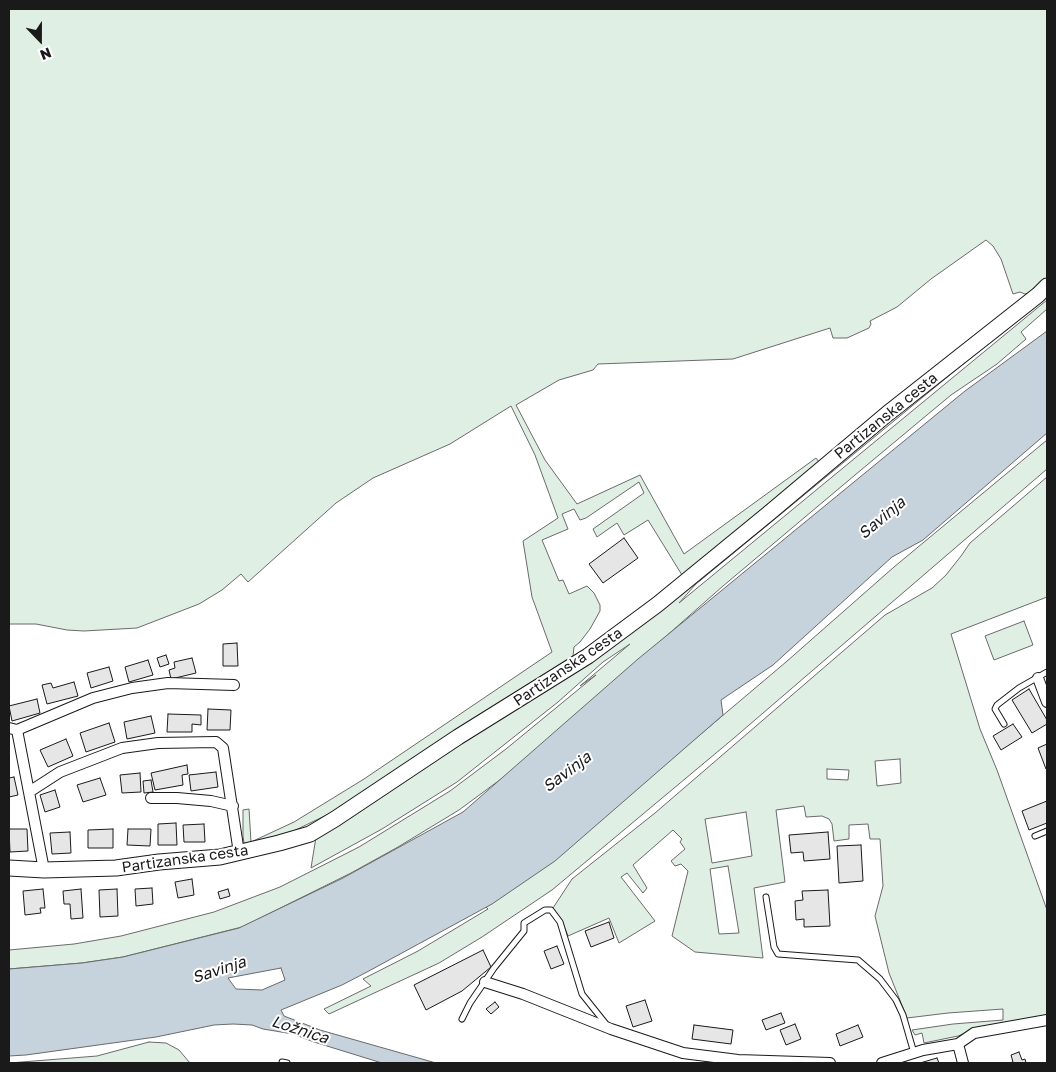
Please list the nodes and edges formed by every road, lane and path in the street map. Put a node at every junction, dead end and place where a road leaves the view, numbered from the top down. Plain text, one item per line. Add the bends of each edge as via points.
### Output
1 (1047, 286) edge
2 (1047, 672) edge
3 (1038, 678) junction
4 (234, 686) dead end
5 (1047, 702) edge
6 (1004, 724) dead end
7 (13, 729) edge
8 (29, 792) junction
9 (151, 798) dead end
10 (233, 806) junction
11 (1047, 831) edge
12 (1035, 836) dead end
13 (239, 853) junction
14 (9, 868) edge
15 (44, 870) junction
16 (766, 897) dead end
17 (484, 982) junction
18 (462, 1019) dead end
19 (1047, 1022) edge
20 (611, 1029) junction
21 (958, 1044) junction
22 (914, 1053) junction
23 (897, 1061) edge
24 (830, 1063) edge
25 (882, 1063) edge
26 (963, 1063) edge

1 - 13 street, Partizanska cesta via 658,604 588,656 310,834
2 - 3 lane
3 - 5 street
3 - 6 lane via 1018,688 997,705 995,709
4 - 7 street via 168,683 132,688 93,698
7 - 8 street
8 - 10 street via 60,772 122,748 216,742 223,748
8 - 15 street
9 - 10 street via 211,801
10 - 13 street
11 - 12 lane
13 - 15 street, Partizanska cesta via 116,868
14 - 15 street, Partizanska cesta
16 - 22 lane via 778,954 858,960 880,978 896,1000
17 - 18 lane
17 - 20 street
17 - 20 lane via 524,931 524,923 545,910 551,910 560,922 582,994
19 - 21 street via 974,1034
20 - 24 street via 683,1053 738,1060
21 - 22 street
21 - 26 street
22 - 23 street
23 - 25 street

